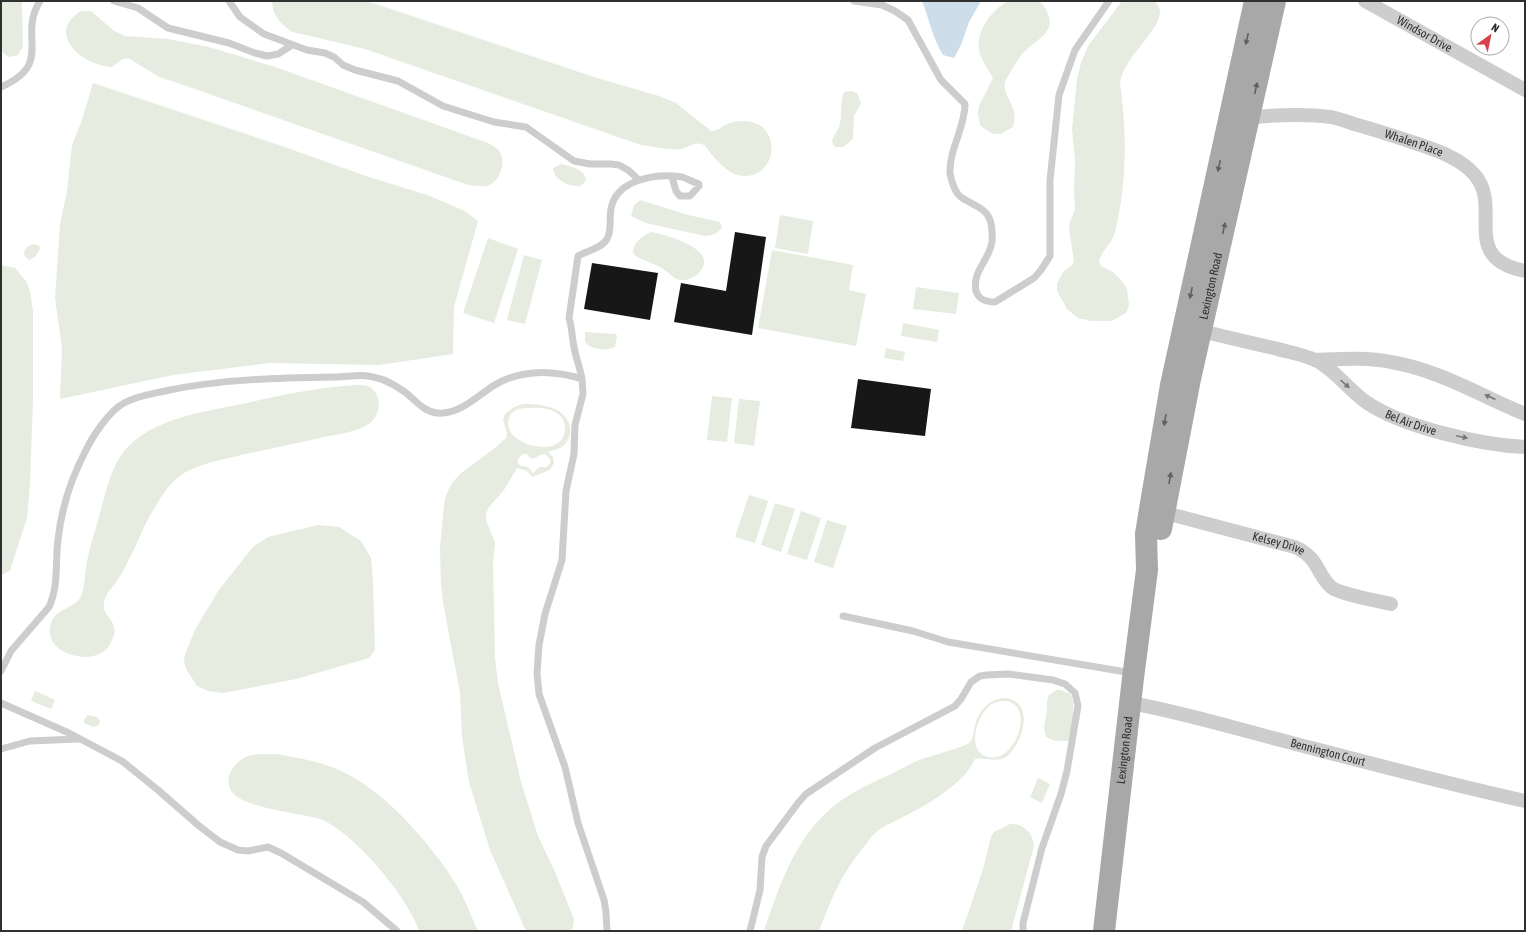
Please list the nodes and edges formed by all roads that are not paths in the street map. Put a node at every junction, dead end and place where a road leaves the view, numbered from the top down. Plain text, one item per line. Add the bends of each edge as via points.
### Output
1 (40, 1) edge
2 (114, 1) edge
3 (229, 1) edge
4 (854, 1) edge
5 (1109, 1) edge
6 (1255, 1) edge
7 (1275, 1) edge
8 (1365, 1) edge
9 (292, 45) junction
10 (1, 87) edge
11 (1525, 90) edge
12 (1239, 118) junction
13 (672, 177) dead end
14 (639, 180) junction
15 (1525, 271) edge
16 (1192, 329) junction
17 (1315, 360) junction
18 (582, 379) junction
19 (1525, 414) edge
20 (1525, 447) edge
21 (1157, 510) junction
22 (1391, 604) dead end
23 (842, 616) dead end
24 (1, 671) edge
25 (1134, 673) junction
26 (1, 703) edge
27 (1130, 703) junction
28 (80, 739) junction
29 (1, 749) edge
30 (1525, 801) edge
31 (397, 931) edge
32 (607, 931) edge
33 (750, 931) edge
34 (1023, 931) edge
35 (1104, 931) edge

1 - 10 lane via 33,14 31,61 16,80
2 - 9 lane via 138,8 168,28 267,56 278,54
3 - 9 lane via 240,17 248,23 264,34
4 - 5 lane via 882,5 908,20 941,80 965,104 965,114 950,173 960,197 980,207 991,221 992,244 974,283 982,300 995,302 1034,278 1050,256 1050,180 1059,95 1075,50
6 -> 12 main road, Lexington Road
12 -> 7 main road, Lexington Road
8 - 11 street, Windsor Drive
9 - 14 lane via 325,53 355,70 398,81 443,106 494,122 526,127 574,161 619,165
12 - 15 street, Whalen Place via 1280,114 1332,117 1382,131 1458,160 1474,174 1483,188 1485,235 1491,252 1503,264
12 - 16 main road, Lexington Road
13 - 14 lane
14 - 18 lane via 628,184 617,194 610,209 607,239 603,244 578,256 576,261 569,318
16 - 17 street, Bel Air Drive
16 - 21 main road, Lexington Road via 1170,393
19 -> 17 street, Bel Air Drive via 1410,366 1374,359
17 -> 20 street, Bel Air Drive via 1380,411 1413,424 1450,434
18 - 24 lane via 547,372 526,373 501,382 453,412 442,414 430,412 390,383 363,375 225,381 180,388 125,402 112,412 100,428 85,452 72,482 60,528 56,583 49,607 11,651
18 - 32 lane via 583,394 575,425 574,454 566,491 563,556 545,614 537,673 539,694 565,767 578,823 604,900
21 - 22 street, Kelsey Drive via 1304,551 1332,588
21 - 25 main road, Lexington Road via 1146,534 1147,570
23 - 25 lane via 913,631 948,642
25 - 27 main road, Lexington Road
26 - 28 lane
27 - 30 street, Bennington Court
27 - 35 main road, Lexington Road
28 - 29 lane via 30,741
28 - 31 lane via 134,769 220,842 238,850 268,847 281,853 363,902
33 - 34 lane via 760,890 762,857 766,846 806,794 875,748 955,706 975,678 1008,674 1065,684 1075,693 1078,706 1067,771 1042,848

